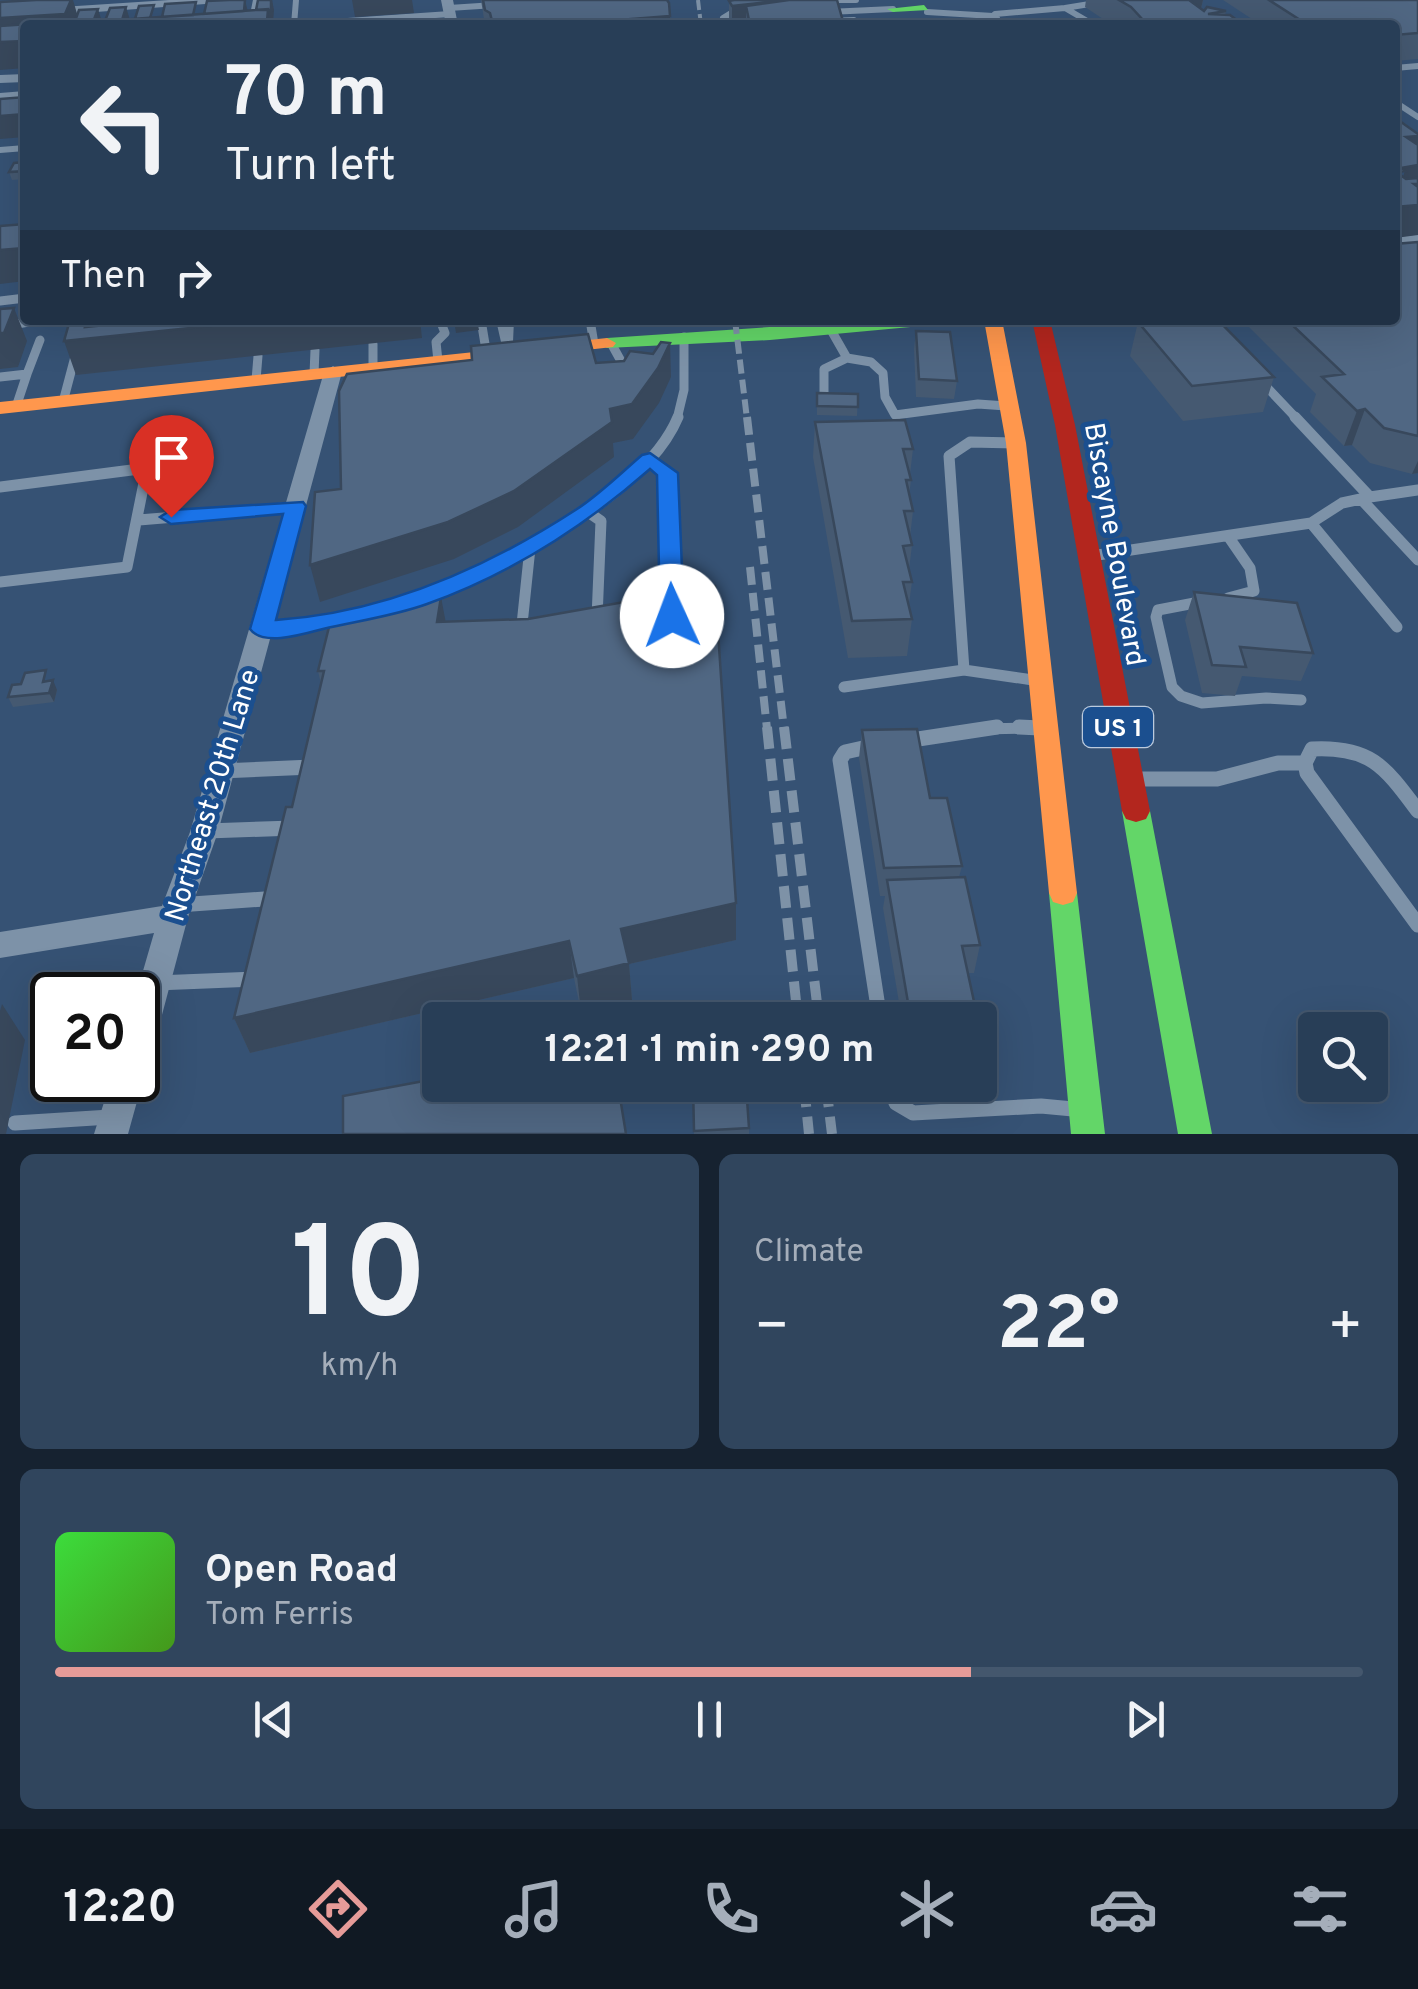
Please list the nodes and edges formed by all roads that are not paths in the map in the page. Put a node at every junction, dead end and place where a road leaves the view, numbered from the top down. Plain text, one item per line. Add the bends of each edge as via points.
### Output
1 (219, 0) edge
2 (734, 0) edge
3 (830, 0) edge
4 (856, 0) edge
5 (1114, 0) edge
6 (503, 5) edge
7 (114, 7) junction
8 (207, 7) edge
9 (1065, 8) junction
10 (894, 11) edge
11 (450, 14) edge
12 (731, 14) junction
13 (749, 14) edge
14 (929, 14) edge
15 (0, 15) edge
16 (958, 16) junction
17 (992, 16) junction
18 (108, 20) edge
19 (364, 20) edge
20 (424, 20) edge
21 (725, 20) edge
22 (854, 20) edge
23 (996, 20) edge
24 (1085, 20) edge
25 (440, 325) edge
26 (480, 325) edge
27 (593, 325) edge
28 (882, 325) edge
29 (994, 325) edge
30 (1042, 325) edge
31 (778, 327) edge
32 (831, 330) junction
33 (81, 336) edge
34 (684, 337) junction
35 (40, 340) dead end
36 (603, 343) junction
37 (258, 356) dead end
38 (847, 358) junction
39 (438, 361) junction
40 (475, 362) junction
41 (321, 365) junction
42 (27, 374) junction
43 (1254, 374) edge
44 (0, 377) edge
45 (256, 380) junction
46 (630, 384) edge
47 (62, 402) junction
48 (824, 402) edge
49 (1010, 406) junction
50 (8, 407) edge
51 (894, 415) junction
52 (881, 424) edge
53 (1016, 443) junction
54 (650, 459) junction
55 (0, 487) edge
56 (1418, 490) edge
57 (1366, 498) junction
58 (296, 506) junction
59 (588, 512) junction
60 (138, 520) junction
61 (1311, 523) junction
62 (1228, 536) junction
63 (530, 548) junction
64 (1086, 557) junction
65 (1418, 560) edge
66 (0, 582) edge
67 (368, 612) edge
68 (351, 616) edge
69 (672, 616) edge
70 (1397, 627) dead end
71 (262, 629) junction
72 (597, 632) edge
73 (520, 643) edge
74 (964, 670) junction
75 (1040, 682) junction
76 (844, 688) dead end
77 (1301, 700) dead end
78 (1045, 728) junction
79 (1305, 763) junction
80 (312, 767) edge
81 (221, 771) junction
82 (1128, 779) junction
83 (1418, 811) edge
84 (298, 828) edge
85 (204, 832) junction
86 (283, 898) edge
87 (176, 911) junction
88 (1418, 925) edge
89 (0, 945) edge
90 (156, 972) edge
91 (262, 979) edge
92 (160, 998) edge
93 (877, 1002) edge
94 (895, 1102) edge
95 (1086, 1122) edge
96 (15, 1123) dead end
97 (114, 1125) edge
98 (1195, 1134) edge

1 - 8 street
2 - 12 lane
3 - 4 lane
5 - 9 lane
6 - 11 lane
7 - 8 street
7 - 15 street
7 - 18 lane
9 - 17 lane
9 - 24 lane
10 - 14 main road
10 - 22 lane via 816,18
11 - 19 lane
11 - 20 lane
12 - 13 lane
12 - 21 lane
14 - 16 lane
14 - 16 lane
16 - 17 lane
17 - 23 lane
25 - 39 lane via 445,333 436,342
26 - 40 lane
27 - 36 lane
28 - 32 main road
29 - 49 main road, US 1
30 - 64 main road, Biscayne Boulevard / US 1
31 - 32 main road
31 - 34 main road
32 - 38 lane
33 - 47 lane
34 - 36 main road
34 - 54 lane via 684,402
35 - 42 lane
36 - 40 main road
36 - 46 lane via 623,358
37 - 45 lane
38 - 48 lane via 824,369
38 - 51 lane via 871,362 884,373
39 - 40 main road
39 - 41 main road
41 - 45 main road
41 - 58 street, Northeast 20th Lane
42 - 44 lane
42 - 50 lane
43 - 57 lane
45 - 47 main road
47 - 50 main road
49 - 51 lane
49 - 53 main road, US 1
51 - 52 lane
53 - 74 lane via 970,442 949,456
53 - 75 main road, US 1
54 - 59 lane
54 - 69 lane via 668,473
55 - 60 lane via 147,468
56 - 57 lane
57 - 61 lane via 1342,503
57 - 65 lane
58 - 60 lane
58 - 71 street, Northeast 20th Lane
59 - 63 lane
59 - 72 lane via 601,521
60 - 66 lane via 127,567
61 - 62 lane
61 - 70 lane
62 - 64 lane
62 - 77 lane via 1250,568 1254,591 1158,610 1172,688 1191,702
63 - 67 lane via 451,587
63 - 73 lane
64 - 82 main road, Biscayne Boulevard / US 1
68 - 71 lane
71 - 81 street, Northeast 20th Lane
74 - 75 lane
74 - 76 lane
75 - 78 main road, US 1
78 - 93 lane via 1003,726 856,748 840,760
78 - 95 main road, US 1
79 - 82 lane via 1282,760 1248,774 1200,781
79 - 83 lane via 1312,749 1366,753 1381,761
79 - 88 lane via 1344,829
80 - 81 lane
81 - 85 street, Northeast 20th Lane
82 - 98 main road, Biscayne Boulevard / US 1
84 - 85 lane
85 - 87 street, Northeast 20th Lane
86 - 87 lane
87 - 89 street
87 - 90 street, Northeast 20th Lane
91 - 92 lane
94 - 95 lane via 913,1113 1041,1106
96 - 97 lane

